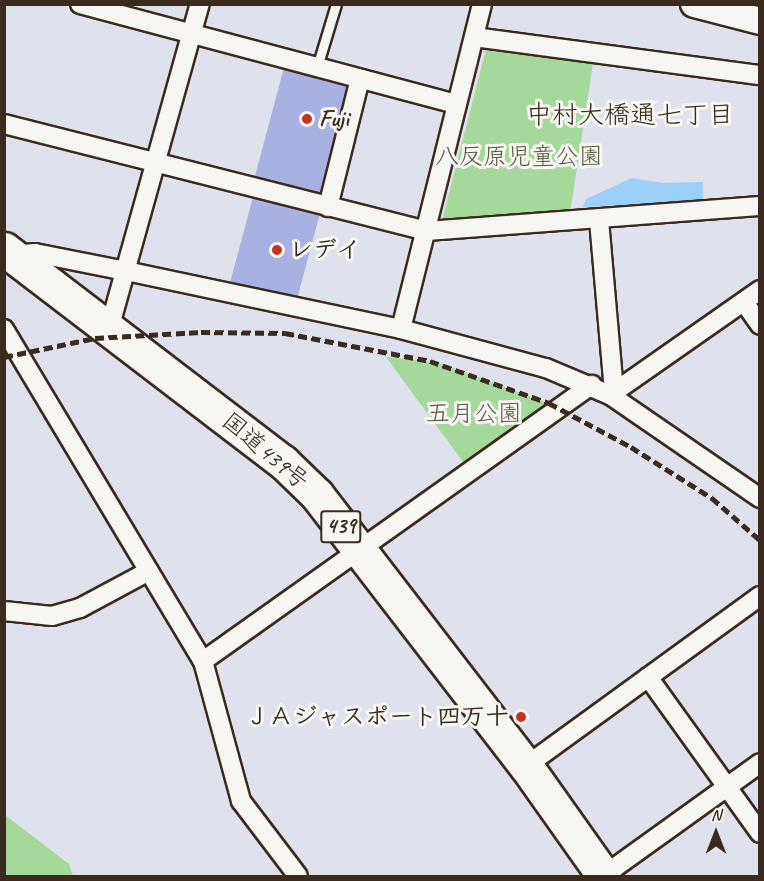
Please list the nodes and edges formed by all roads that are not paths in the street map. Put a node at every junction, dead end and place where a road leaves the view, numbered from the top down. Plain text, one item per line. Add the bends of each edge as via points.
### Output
1 (80, 4) edge
2 (200, 4) edge
3 (336, 4) edge
4 (483, 4) edge
5 (694, 4) edge
6 (729, 12) junction
7 (759, 15) edge
8 (759, 21) edge
9 (192, 34) junction
10 (474, 37) junction
11 (317, 67) junction
12 (759, 75) edge
13 (360, 79) junction
14 (458, 104) junction
15 (4, 124) edge
16 (155, 164) junction
17 (759, 206) edge
18 (328, 207) junction
19 (599, 220) junction
20 (426, 231) junction
21 (7, 252) edge
22 (126, 271) junction
23 (759, 290) edge
24 (744, 302) junction
25 (759, 325) edge
26 (4, 329) edge
27 (109, 329) junction
28 (401, 329) junction
29 (592, 385) junction
30 (612, 394) junction
31 (759, 498) edge
32 (359, 550) junction
33 (149, 572) junction
34 (759, 596) edge
35 (4, 611) edge
36 (203, 661) junction
37 (648, 677) junction
38 (759, 763) edge
39 (526, 766) junction
40 (726, 788) junction
41 (759, 833) edge
42 (298, 876) edge
43 (604, 876) edge

1 - 9 street
2 - 9 street
3 - 11 lane
4 - 10 street
5 - 6 main road
6 - 7 main road
6 - 8 main road
9 - 11 street
9 - 16 street
10 - 12 street
10 - 14 street
11 - 13 street
13 - 14 street
13 - 18 street
14 - 20 street
15 - 16 street
16 - 18 street
16 - 22 street
17 - 19 street
18 - 20 street
19 - 20 street
19 - 30 street
20 - 28 street
21 - 22 street via 35,253
21 - 27 highway, 国道439号 / 439
22 - 27 street
22 - 28 street
23 - 24 street
24 - 25 street
24 - 30 street
26 - 33 street
27 - 32 highway, 国道439号 / 439 via 283,462 317,495
28 - 29 street via 546,368
29 - 30 street
29 - 32 street
30 - 31 street
32 - 36 street
32 - 39 highway, 国道439号 / 439
33 - 35 street via 80,608 52,615
33 - 36 street
34 - 37 street
36 - 42 street via 241,801
37 - 39 street
37 - 40 street
38 - 40 street
39 - 43 highway, 国道439号 / 439
40 - 41 street
40 - 43 street

